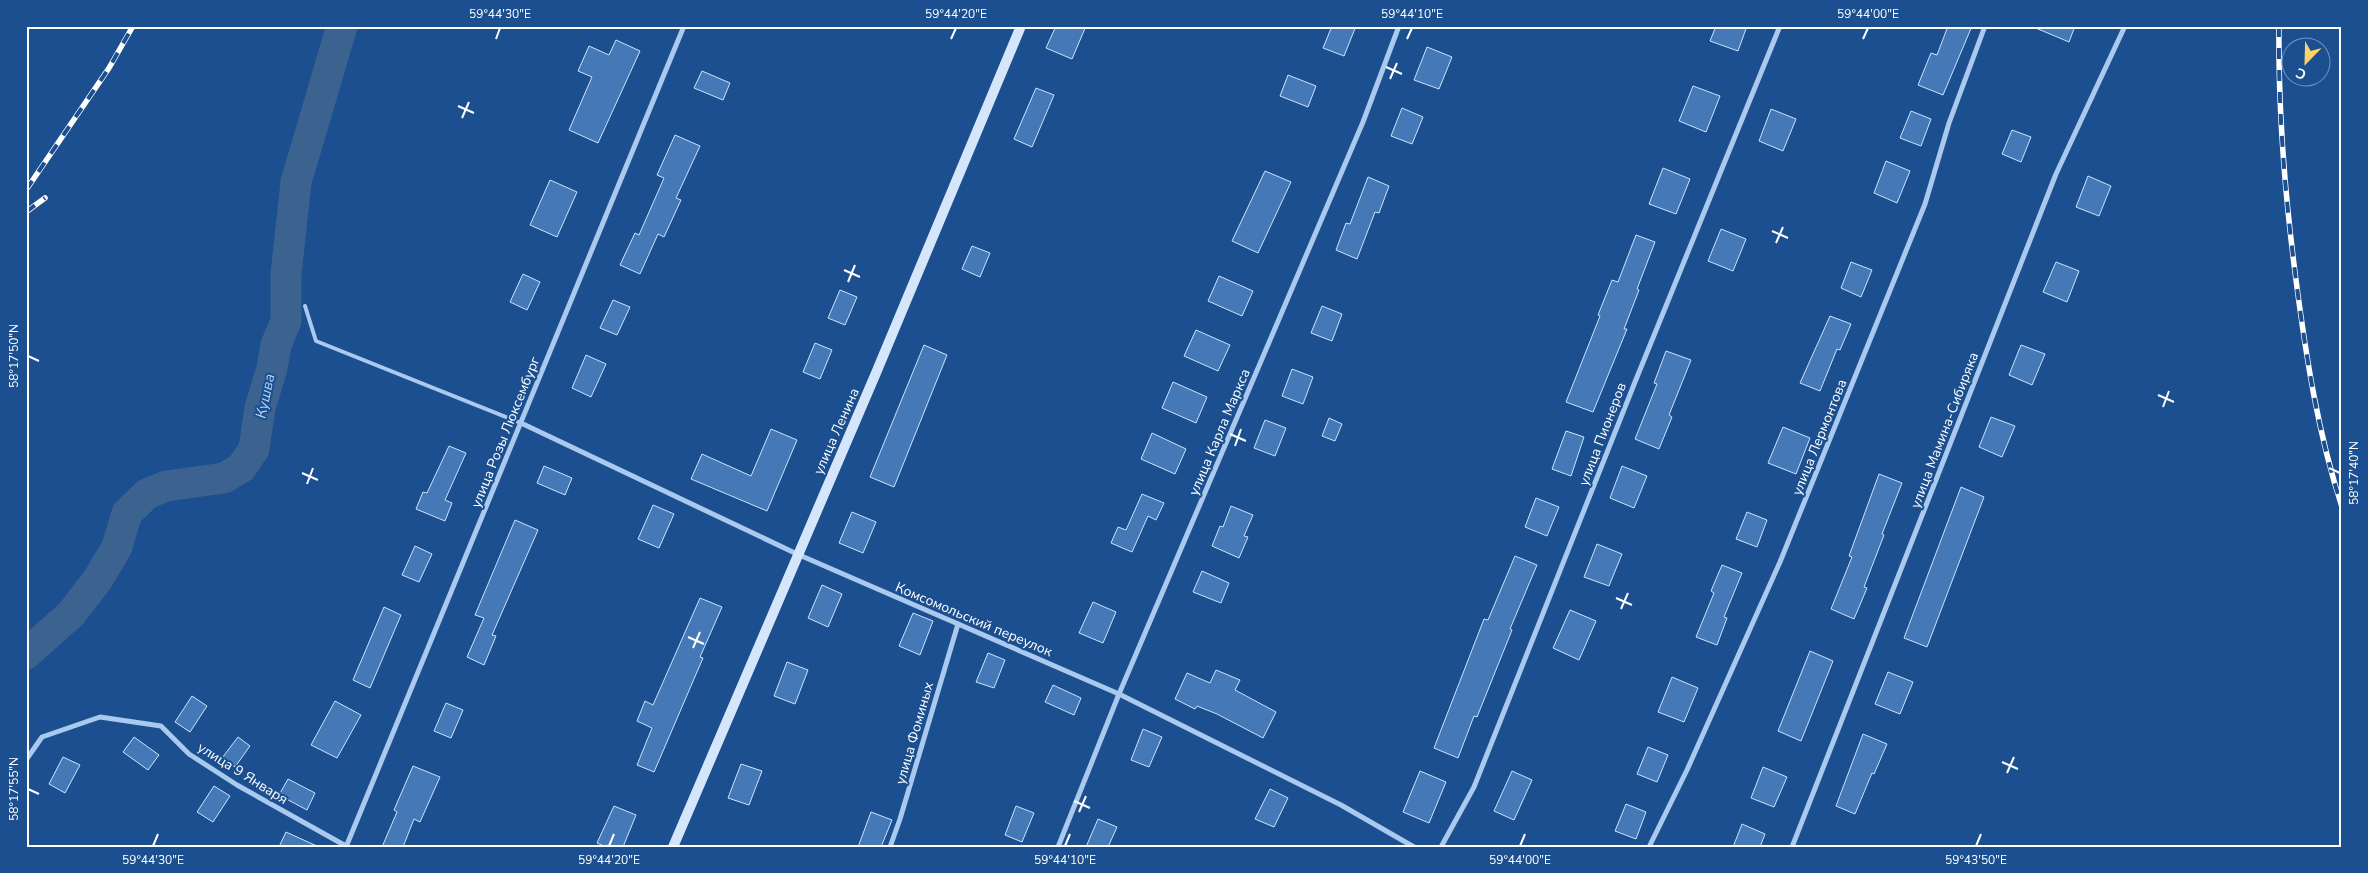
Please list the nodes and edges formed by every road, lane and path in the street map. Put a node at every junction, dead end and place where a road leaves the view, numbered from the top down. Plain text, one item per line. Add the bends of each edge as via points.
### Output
1 (684, 26) edge
2 (1021, 26) edge
3 (1399, 26) edge
4 (1780, 26) edge
5 (1985, 26) edge
6 (2125, 26) edge
7 (305, 306) dead end
8 (520, 423) junction
9 (797, 554) junction
10 (958, 624) junction
11 (1119, 694) junction
12 (26, 760) edge
13 (346, 846) edge
14 (673, 847) edge
15 (890, 847) edge
16 (1058, 847) edge
17 (1414, 847) edge
18 (1441, 847) edge
19 (1649, 847) edge
20 (1792, 847) edge

1 - 8 street, улица Розы Люксембург
2 - 9 main road, улица Ленина
3 - 11 street, улица Карла Маркса via 1363,122
4 - 18 street, улица Пионеров via 1474,787
5 - 19 street, улица Лермонтова via 1925,204 1784,553 1688,770
6 - 20 street, улица Мамина-Сибиряка via 2056,174
7 - 8 lane via 316,341
8 - 9 street, Комсомольский переулок
8 - 13 street, улица Розы Люксембург
9 - 10 street, Комсомольский переулок
9 - 14 main road, улица Ленина
10 - 11 street, Комсомольский переулок
10 - 15 street, улица Фоминых
11 - 16 street, улица Карла Маркса
11 - 17 street, Комсомольский переулок via 1341,805
12 - 13 street, улица 9 Января via 42,737 100,717 161,726 189,754 229,780

